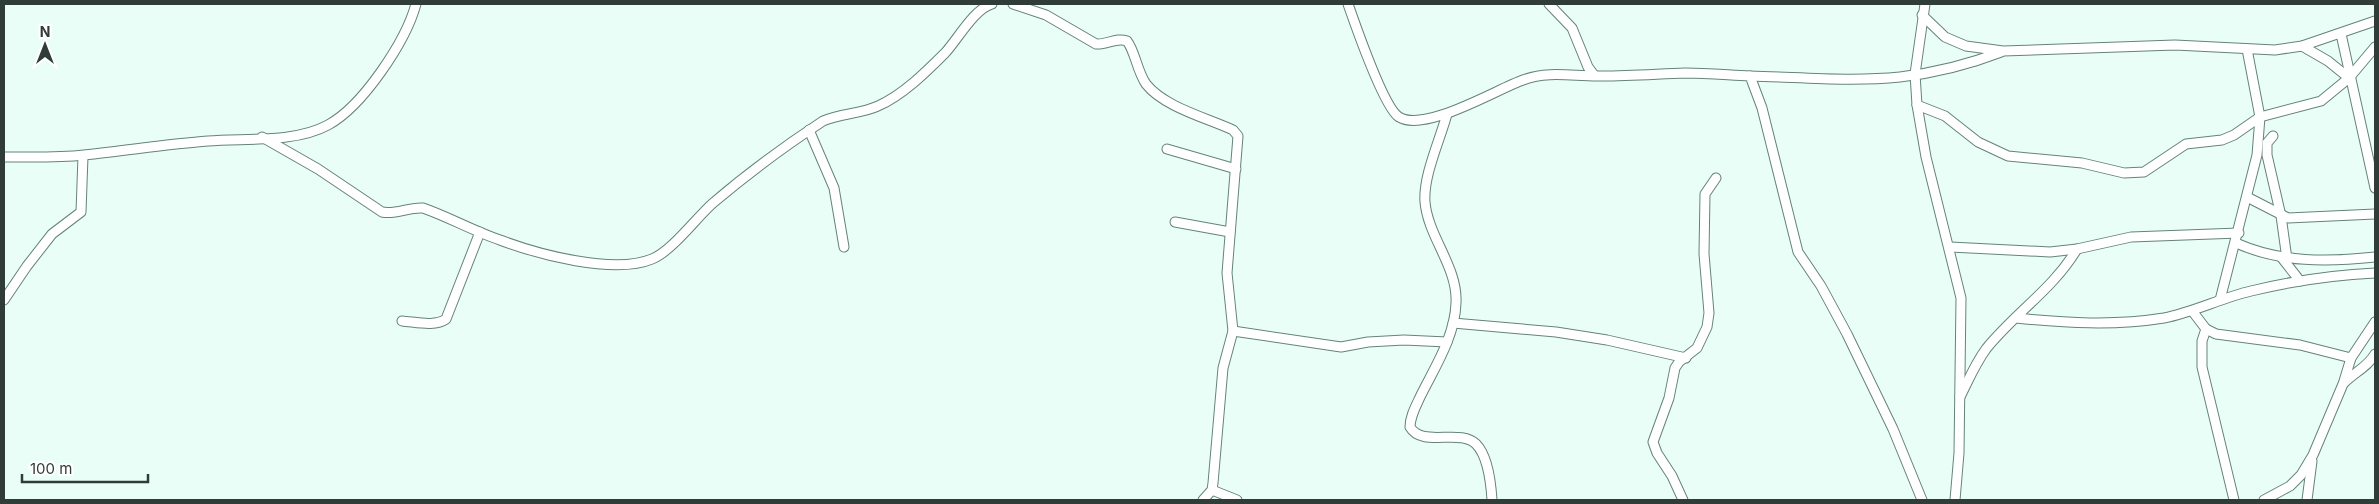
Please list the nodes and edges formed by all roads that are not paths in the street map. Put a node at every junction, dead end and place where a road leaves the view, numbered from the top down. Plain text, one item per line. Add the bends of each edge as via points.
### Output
1 (416, 4) edge
2 (992, 4) edge
3 (1013, 4) edge
4 (1348, 4) edge
5 (1549, 4) edge
6 (1925, 4) edge
7 (1922, 15) junction
8 (2375, 22) edge
9 (2341, 34) junction
10 (2302, 46) junction
11 (2375, 47) edge
12 (2247, 49) junction
13 (2003, 51) junction
14 (1915, 74) junction
15 (1594, 75) junction
16 (1750, 76) junction
17 (2349, 78) junction
18 (1917, 106) junction
19 (1447, 114) junction
20 (2260, 117) junction
21 (809, 130) junction
22 (2273, 136) dead end
23 (262, 137) junction
24 (1167, 149) dead end
25 (83, 156) junction
26 (4, 157) edge
27 (1236, 170) junction
28 (1716, 178) dead end
29 (2375, 188) edge
30 (2247, 197) junction
31 (2375, 214) edge
32 (2281, 216) junction
33 (1175, 222) dead end
34 (480, 232) junction
35 (1230, 232) junction
36 (2239, 232) junction
37 (2236, 243) junction
38 (844, 247) dead end
39 (1950, 247) junction
40 (2077, 249) junction
41 (2375, 257) edge
42 (2285, 258) junction
43 (2375, 272) edge
44 (2300, 281) junction
45 (4, 300) edge
46 (2220, 300) junction
47 (2193, 312) junction
48 (2016, 318) junction
49 (402, 321) dead end
50 (2375, 322) edge
51 (1453, 323) junction
52 (2206, 329) junction
53 (1233, 332) junction
54 (1447, 342) junction
55 (1686, 358) junction
56 (2351, 358) junction
57 (2374, 360) edge
58 (2343, 384) junction
59 (1959, 399) junction
60 (2313, 455) junction
61 (1212, 490) junction
62 (1203, 500) edge
63 (1238, 500) edge
64 (1492, 500) edge
65 (1683, 500) edge
66 (1922, 500) edge
67 (1955, 500) edge
68 (2234, 500) edge
69 (2264, 500) edge
70 (2307, 500) edge

1 - 23 street via 407,30 360,98 346,112 310,133
2 - 21 street via 979,11 945,52 890,99 878,106 835,116
3 - 27 street via 1046,15 1096,44 1127,41 1141,76 1154,92 1233,130 1238,136
4 - 19 street via 1384,93 1398,117 1410,121
5 - 15 street via 1572,28
6 - 7 street
7 - 13 street via 1945,37 1966,46
7 - 14 street
8 - 9 street
9 - 10 street
9 - 17 street
10 - 12 street
10 - 17 street
11 - 17 street
12 - 13 street via 2175,45
12 - 20 street
13 - 14 street via 1980,60
14 - 16 street via 1798,79
14 - 18 street
15 - 16 street via 1687,73
15 - 19 street via 1546,73
16 - 66 street via 1762,108 1798,252 1847,334 1893,429
17 - 20 street via 2320,101
17 - 29 street
18 - 20 street via 1945,116 1978,142 2002,154 2082,163 2124,173 2149,170 2186,144 2222,140
18 - 39 street via 1926,157
19 - 51 street via 1426,186 1425,202 1455,286
20 - 30 street via 2257,155
21 - 34 street via 736,184 664,252 652,259 621,264 583,262 521,247
21 - 38 street via 834,188
22 - 32 street via 2267,143 2267,155
23 - 25 street via 172,144
23 - 34 street via 318,169 382,212 390,214 422,208
24 - 27 street
25 - 26 street
25 - 45 street via 81,212 52,234
27 - 35 street
28 - 55 street via 1705,194 1707,328 1702,341
30 - 32 street
30 - 36 street
31 - 32 street
32 - 42 street
33 - 35 street
34 - 49 street via 446,319 431,323
35 - 53 street via 1227,285
36 - 37 street
36 - 40 street via 2131,237
37 - 42 street
37 - 46 street
39 - 40 street via 2050,252
39 - 59 street via 1961,298
40 - 48 street via 2065,269
41 - 42 street
42 - 44 street
43 - 44 street
44 - 46 street
46 - 47 street
47 - 48 street via 2102,324
47 - 52 street
48 - 59 street via 1983,355
50 - 56 street
51 - 54 street
51 - 55 street via 1556,332
52 - 56 street via 2216,334 2300,345
52 - 68 street via 2202,341 2202,367
53 - 54 street via 1341,347 1404,340
53 - 61 street via 1223,368
54 - 64 street via 1413,412 1410,427 1421,436 1465,439 1477,445 1484,461
55 - 65 street via 1675,368 1669,398 1653,442
56 - 58 street
57 - 58 street
58 - 60 street
59 - 67 street
60 - 69 street via 2297,481
60 - 70 street
61 - 62 street
61 - 63 street

